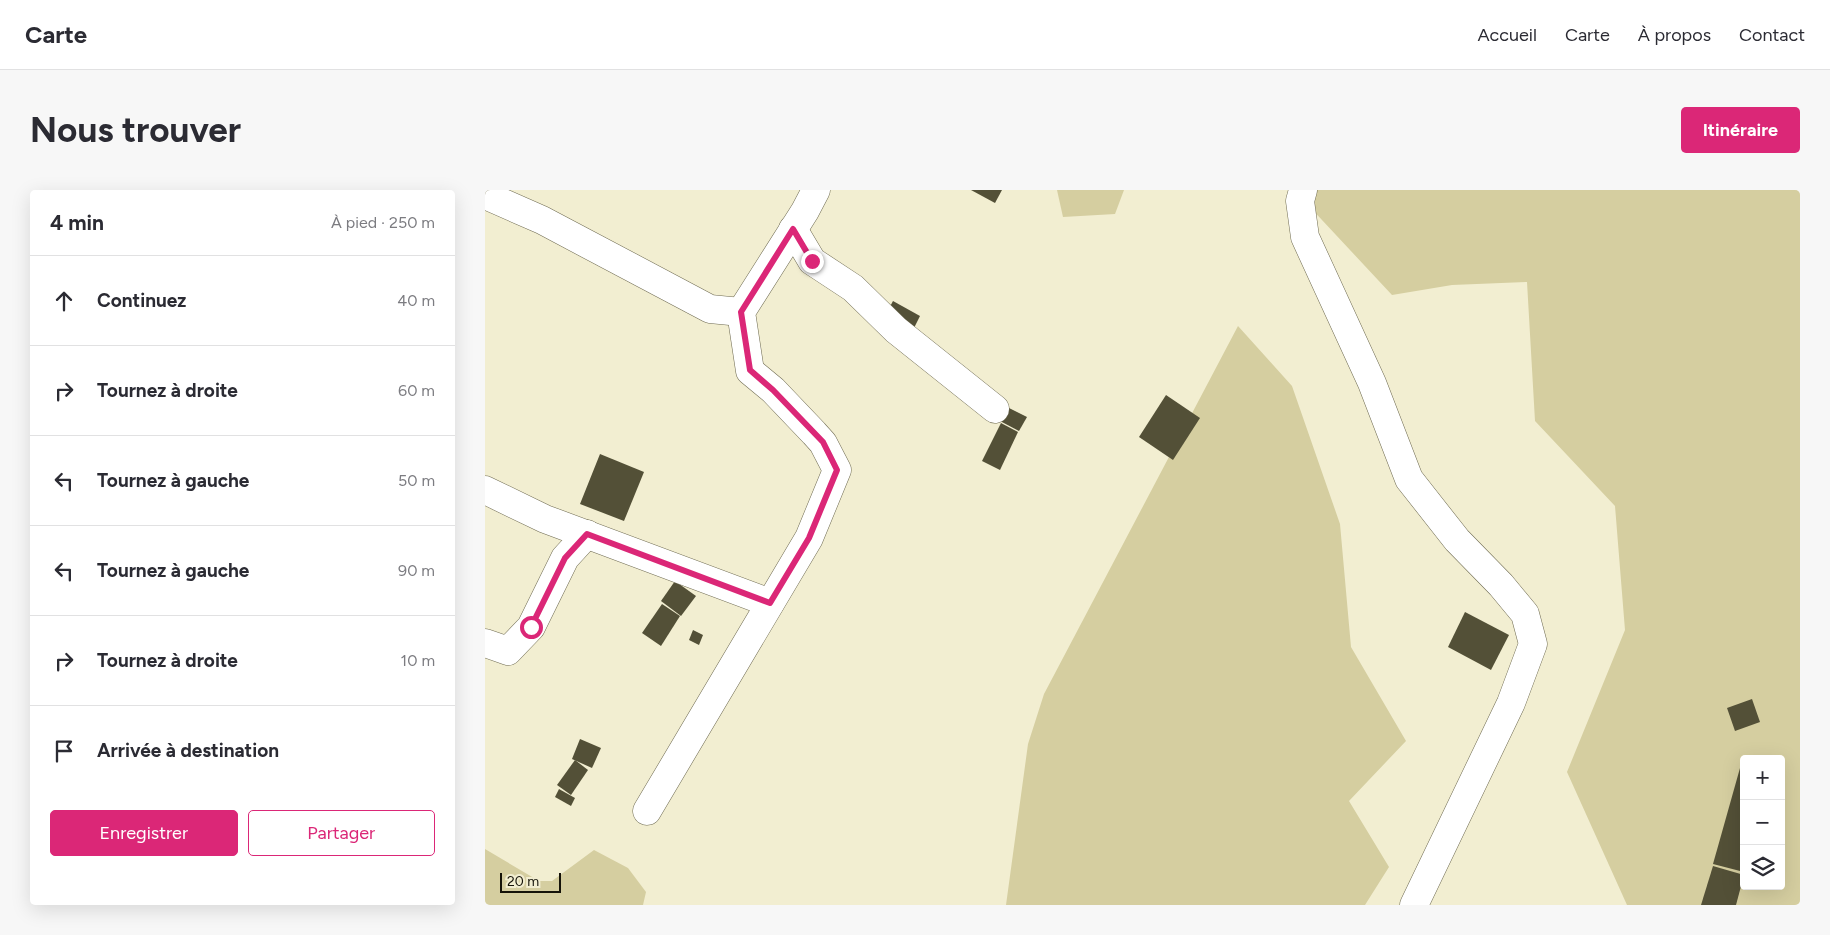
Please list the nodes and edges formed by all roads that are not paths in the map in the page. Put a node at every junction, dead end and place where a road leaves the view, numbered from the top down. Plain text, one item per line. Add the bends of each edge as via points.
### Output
1 (815, 190) edge
2 (1303, 190) edge
3 (485, 195) edge
4 (793, 229) junction
5 (741, 312) junction
6 (995, 409) dead end
7 (485, 490) edge
8 (587, 534) junction
9 (770, 603) junction
10 (485, 643) edge
11 (647, 811) dead end
12 (1414, 905) edge

1 - 4 street
2 - 12 street via 1300,200 1305,237 1372,383 1409,479 1457,540 1525,614 1533,644 1511,703
3 - 5 street via 542,220 710,309
4 - 5 street
4 - 6 street via 812,261 853,288 896,330
5 - 9 street via 750,370 823,442 837,470 809,538
7 - 8 street
8 - 9 street
8 - 10 street via 565,558 531,627 508,651
9 - 11 street

